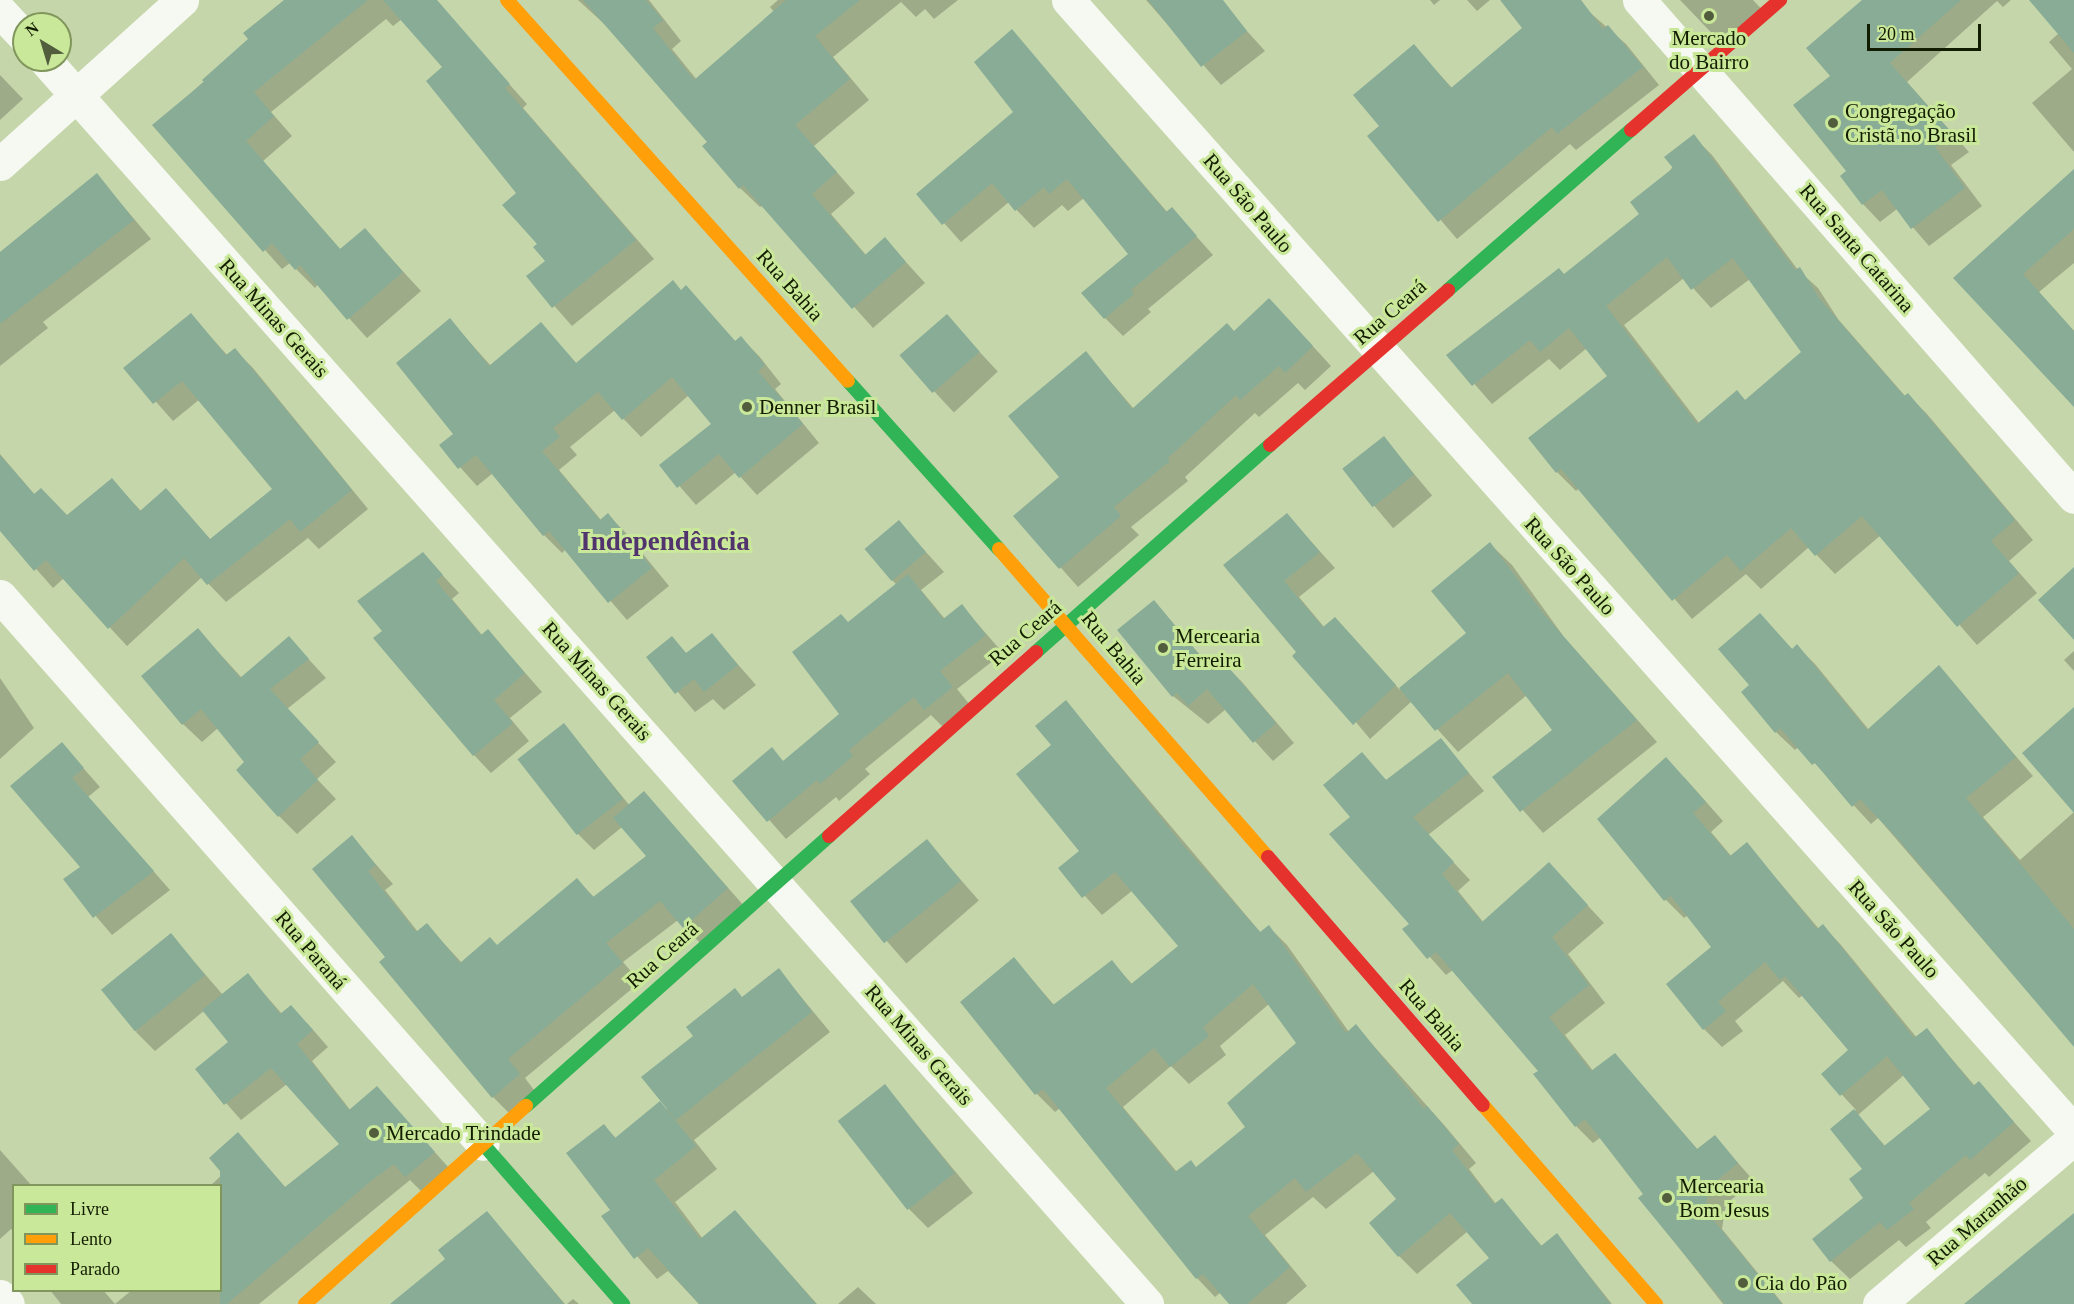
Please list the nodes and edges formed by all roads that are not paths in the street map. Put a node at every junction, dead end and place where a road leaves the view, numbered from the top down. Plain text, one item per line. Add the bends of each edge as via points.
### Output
1 (182, 0) edge
2 (507, 0) edge
3 (1068, 0) edge
4 (1639, 0) edge
5 (1779, 0) edge
6 (0, 11) edge
7 (12, 24) edge
8 (1701, 70) junction
9 (56, 72) edge
10 (78, 97) junction
11 (0, 164) edge
12 (1377, 350) junction
13 (2074, 497) edge
14 (0, 596) edge
15 (1067, 625) junction
16 (774, 883) junction
17 (2074, 1131) edge
18 (2074, 1137) edge
19 (483, 1144) junction
20 (0, 1296) edge
21 (8, 1304) edge
22 (305, 1304) edge
23 (623, 1304) edge
24 (1147, 1304) edge
25 (1656, 1304) edge
26 (1879, 1304) edge

1 - 10 street
2 - 15 street, Rua Bahia
3 - 12 street, Rua São Paulo
4 - 8 street, Rua Santa Catarina
5 - 8 street, Rua Ceará
6 - 7 street
8 - 12 street, Rua Ceará
8 - 13 street, Rua Santa Catarina
9 - 10 street, Rua Minas Gerais
10 - 11 street
10 - 16 street, Rua Minas Gerais
12 - 15 street, Rua Ceará
12 - 17 street, Rua São Paulo
14 - 19 street, Rua Paraná
15 - 16 street, Rua Ceará
15 - 25 street, Rua Bahia
16 - 19 street, Rua Ceará
16 - 24 street, Rua Minas Gerais
18 - 26 street, Rua Maranhão
19 - 22 street, Rua Ceará
19 - 23 street, Rua Paraná
20 - 21 street

